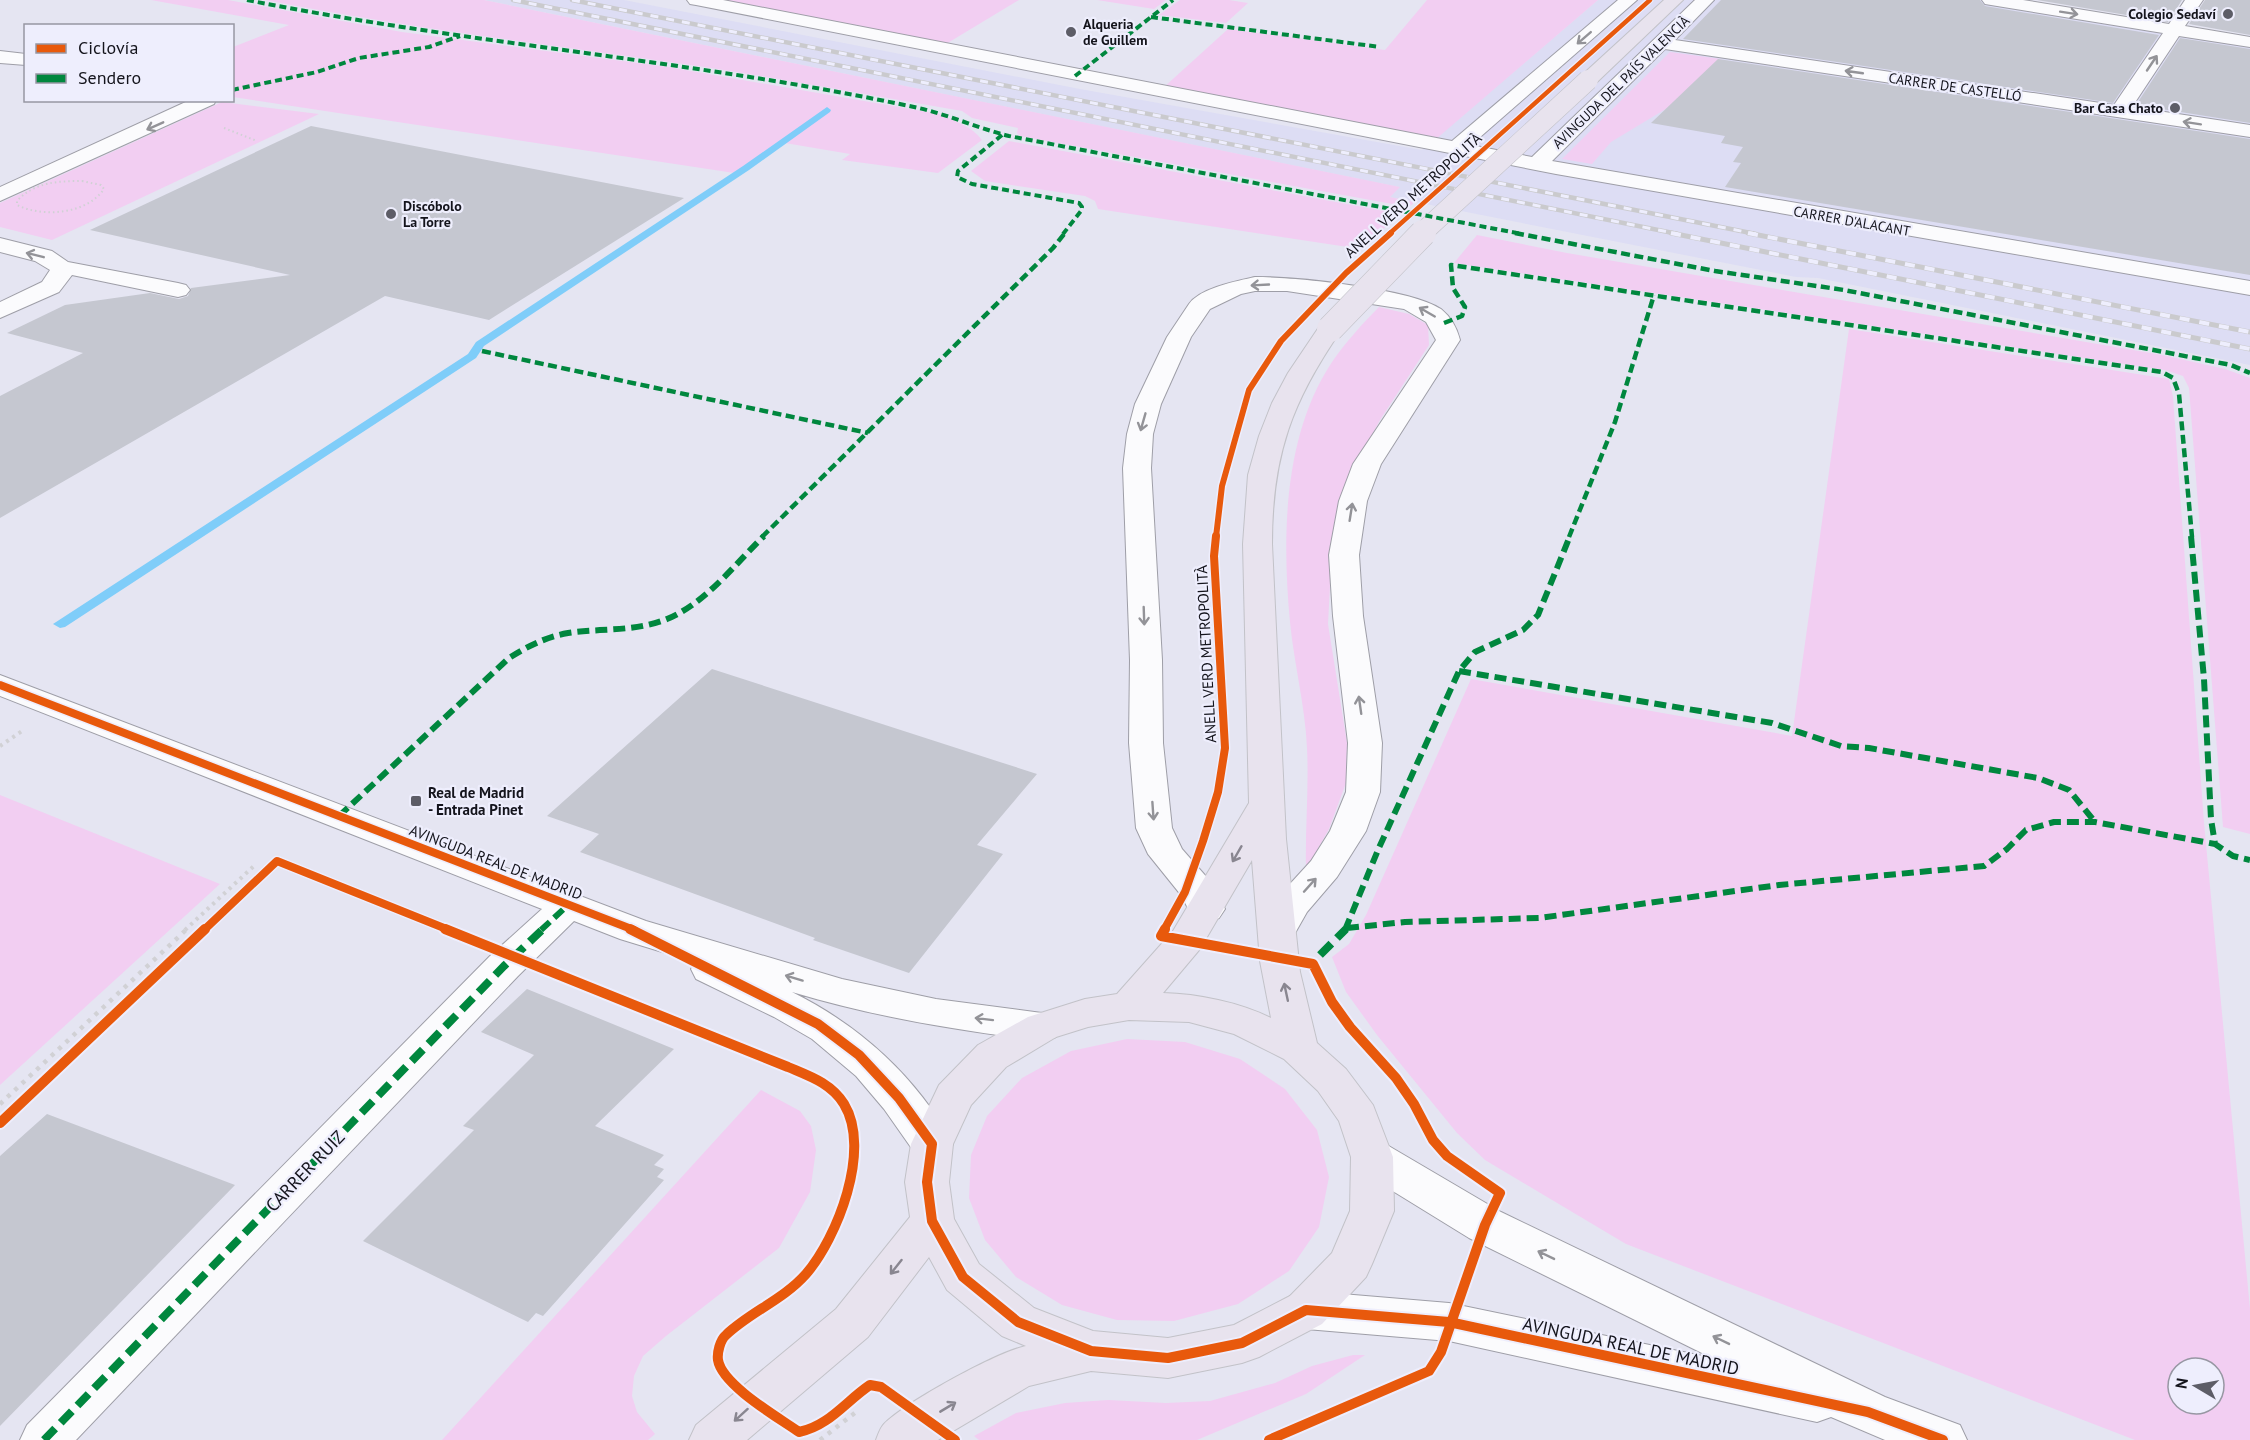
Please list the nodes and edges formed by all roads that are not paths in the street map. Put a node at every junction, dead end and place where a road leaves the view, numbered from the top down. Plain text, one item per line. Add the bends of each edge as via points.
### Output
1 (696, 0) edge
2 (1628, 0) edge
3 (1674, 0) edge
4 (1706, 0) edge
5 (1991, 0) edge
6 (2194, 0) edge
7 (2173, 30) junction
8 (2250, 42) edge
9 (1661, 43) junction
10 (0, 57) edge
11 (24, 60) edge
12 (203, 102) edge
13 (2119, 111) junction
14 (2250, 131) edge
15 (1455, 149) junction
16 (1537, 164) junction
17 (0, 195) edge
18 (0, 245) edge
19 (62, 270) junction
20 (2250, 288) edge
21 (178, 290) dead end
22 (0, 311) edge
23 (0, 686) edge
24 (1266, 804) junction
25 (568, 905) junction
26 (1206, 909) junction
27 (633, 930) junction
28 (1277, 933) junction
29 (1129, 1006) junction
30 (1042, 1027) junction
31 (1298, 1049) junction
32 (932, 1144) junction
33 (1372, 1157) junction
34 (932, 1221) junction
35 (1306, 1310) junction
36 (1091, 1351) junction
37 (1868, 1412) junction
38 (883, 1431) edge
39 (44, 1440) edge
40 (713, 1440) edge
41 (1943, 1440) edge

1 - 15 street, CARRER D'ALACANT
2 -> 15 street
3 - 24 main road, bridge via 1413,242 1330,329 1302,366 1266,454 1259,508
4 - 9 street, AVINGUDA DEL PAÍS VALENCIÀ
5 -> 7 street
6 - 7 street
7 - 8 street
13 -> 7 street
13 -> 9 street, CARRER DE CASTELLÓ
9 - 16 street, AVINGUDA DEL PAÍS VALENCIÀ
10 - 11 street
12 -> 17 street
14 -> 13 street, CARRER DE CASTELLÓ
15 - 16 street, CARRER D'ALACANT
16 - 20 street, CARRER D'ALACANT
19 -> 18 street via 58,262
19 - 21 street via 72,268
19 - 22 street via 51,287
23 - 25 street, AVINGUDA REAL DE MADRID
24 -> 26 main road
24 - 28 main road
25 - 27 street, AVINGUDA REAL DE MADRID
25 - 39 street, CARRER RUIZ
28 -> 26 street via 1292,905 1324,870 1348,831 1363,792 1365,743 1344,555 1353,501 1367,464 1449,340 1444,323 1410,303 1287,285 1255,284 1233,289 1201,304 1179,337 1148,404 1137,468 1146,743 1154,828 1166,854 1197,890
26 - 29 main road via 1187,940
30 -> 27 street, AVINGUDA REAL DE MADRID via 936,1013 842,993
27 - 32 street, AVINGUDA REAL DE MADRID via 818,1024 859,1054 899,1098
31 -> 28 main road
29 - 30 main road via 1085,1013
29 - 31 main road via 1189,1008 1246,1023
30 - 32 main road via 992,1056 954,1096
31 - 33 main road via 1332,1080 1358,1116
32 - 34 main road via 927,1182
33 - 35 main road via 1372,1211 1350,1264
37 -> 33 street, AVINGUDA REAL DE MADRID via 1485,1225
34 - 36 main road via 963,1277 1018,1322
34 -> 40 main road via 852,1323
35 - 36 main road via 1242,1343 1168,1358
35 - 37 street, AVINGUDA REAL DE MADRID via 1449,1322
38 -> 36 main road via 929,1419 1018,1368
37 - 41 street, AVINGUDA REAL DE MADRID

